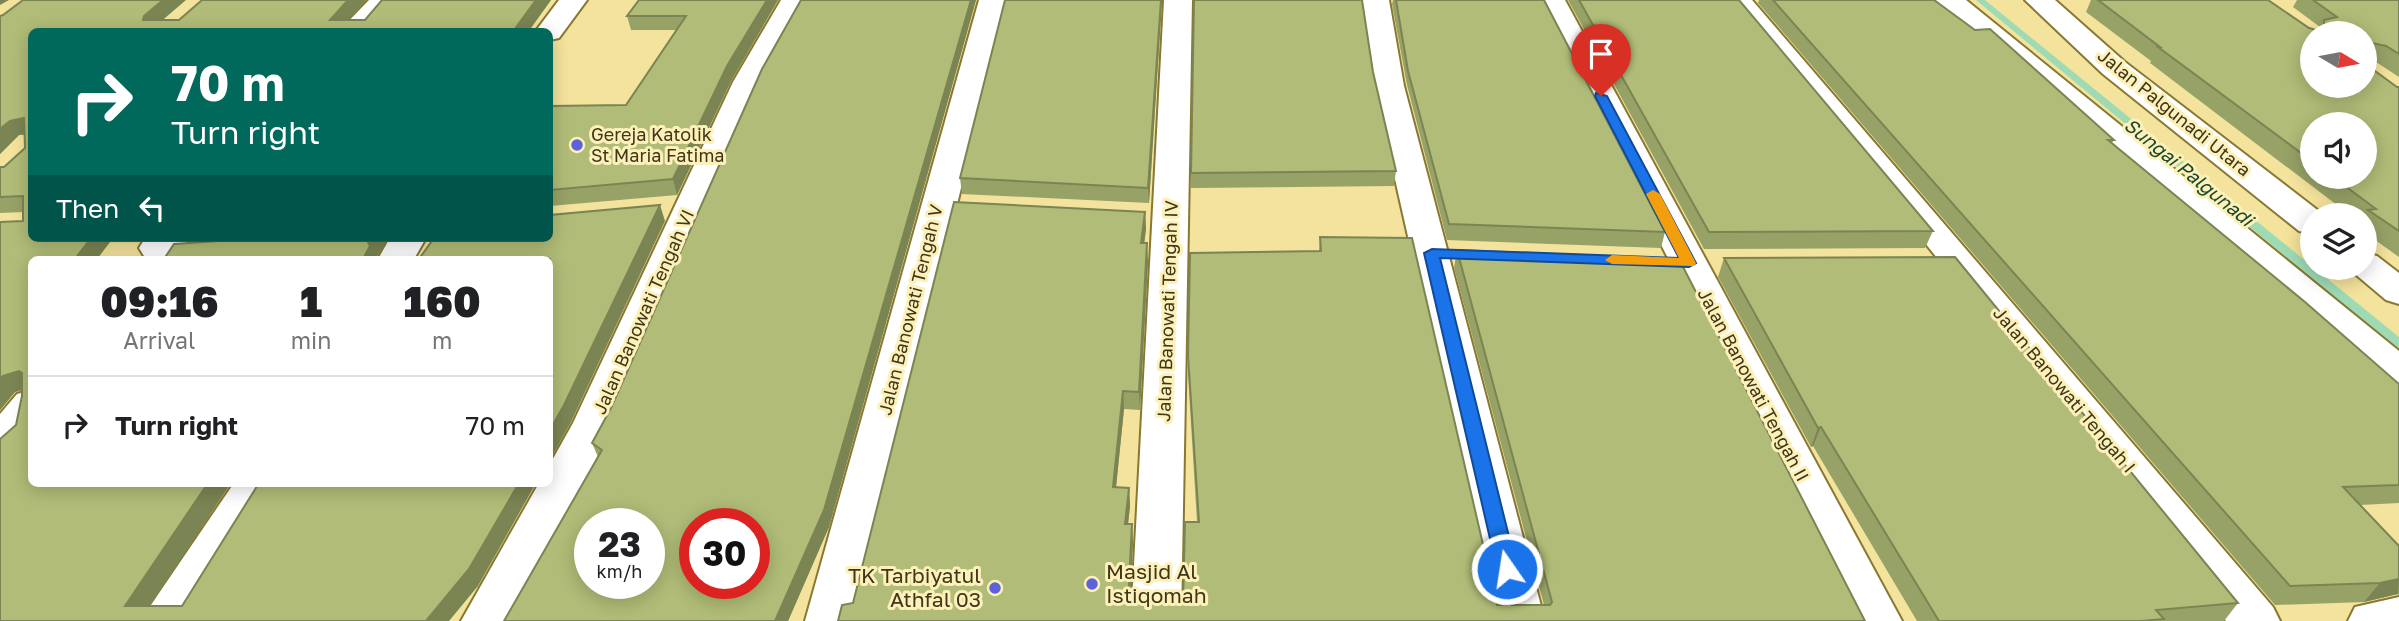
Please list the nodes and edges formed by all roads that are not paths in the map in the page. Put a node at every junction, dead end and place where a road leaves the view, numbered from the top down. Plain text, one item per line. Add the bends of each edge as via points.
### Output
1 (385, 0) edge
2 (573, 0) edge
3 (795, 0) edge
4 (993, 0) edge
5 (1178, 0) edge
6 (1375, 0) edge
7 (1550, 0) edge
8 (1737, 0) edge
9 (1949, 0) edge
10 (2039, 0) edge
11 (356, 28) edge
12 (552, 28) edge
13 (937, 205) junction
14 (692, 206) junction
15 (979, 208) edge
16 (653, 209) edge
17 (2300, 214) edge
18 (245, 242) edge
19 (157, 248) edge
20 (1649, 261) edge
21 (1729, 262) edge
22 (1918, 262) edge
23 (1958, 262) junction
24 (1689, 263) junction
25 (2377, 274) edge
26 (2399, 292) edge
27 (2399, 373) edge
28 (28, 409) edge
29 (0, 443) edge
30 (255, 487) edge
31 (2399, 617) edge
32 (165, 621) edge
33 (486, 621) edge
34 (830, 621) edge
35 (1156, 621) edge
36 (1520, 621) edge
37 (1877, 621) edge
38 (2255, 621) edge
39 (2373, 621) edge

1 - 11 street
2 - 12 street
3 - 14 street, Jalan Banowati Tengah VI via 748,82
4 - 13 street, Jalan Banowati Tengah V
5 - 35 street, Jalan Banowati Tengah IV via 1159,217
6 - 36 street via 1389,86 1445,254
7 - 24 street, Jalan Banowati Tengah II
8 - 23 street, Jalan Banowati Tengah I
9 - 27 street
10 - 17 street, Jalan Palgunadi Utara via 2115,68
13 - 15 street
13 - 34 street, Jalan Banowati Tengah V
14 - 16 street
14 - 33 street, Jalan Banowati Tengah VI via 594,423
18 - 19 street
20 - 24 street
21 - 24 street
22 - 23 street
23 - 38 street, Jalan Banowati Tengah I
24 - 37 street, Jalan Banowati Tengah II
25 - 26 street
28 - 29 street
30 - 32 street
31 - 39 street

